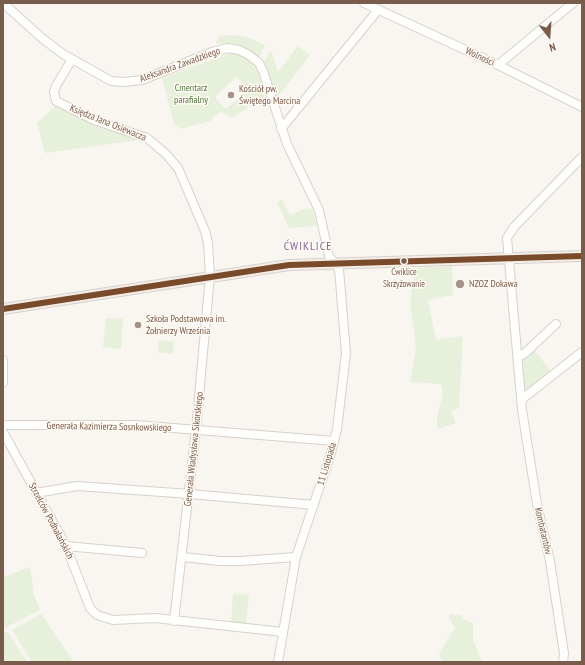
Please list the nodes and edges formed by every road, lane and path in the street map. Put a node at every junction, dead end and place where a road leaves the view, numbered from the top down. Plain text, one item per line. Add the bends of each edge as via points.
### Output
1 (3, 3) edge
2 (364, 3) edge
3 (573, 3) edge
4 (378, 10) junction
5 (72, 59) junction
6 (498, 65) junction
7 (582, 107) edge
8 (281, 129) junction
9 (582, 157) edge
10 (582, 256) edge
11 (508, 258) junction
12 (336, 264) junction
13 (210, 276) junction
14 (3, 308) edge
15 (556, 324) dead end
16 (582, 352) edge
17 (518, 358) junction
18 (3, 360) edge
19 (3, 383) edge
20 (521, 400) junction
21 (3, 425) edge
22 (196, 429) junction
23 (3, 432) edge
24 (334, 441) junction
25 (36, 493) junction
26 (190, 494) junction
27 (314, 505) junction
28 (66, 546) junction
29 (142, 553) dead end
30 (296, 556) junction
31 (183, 557) junction
32 (174, 621) junction
33 (283, 632) junction
34 (278, 662) edge
35 (563, 662) edge

1 - 5 street, Aleksandra Zawadzkiego via 43,39
2 - 4 street, Wolności
3 - 6 street
4 - 6 street, Wolności
4 - 8 street
5 - 8 street, Aleksandra Zawadzkiego via 111,81 124,82 142,80 212,52 228,48 239,50 259,63
5 - 13 street, Księdza Jana Osiewacza via 56,86 56,101 94,120 147,138 166,154 178,168 205,231
6 - 7 street, Wolności
8 - 12 street, Aleksandra Zawadzkiego via 292,158 314,198 329,256
9 - 11 street, Kombatantów via 510,232 507,238
10 - 11 main road
11 - 12 main road
11 - 17 street, Kombatantów
12 - 13 main road via 277,266
12 - 24 street, 11 Listopada via 339,272 346,353
13 - 14 main road
13 - 22 street, Generała Władysława Sikorskiego
15 - 17 street
16 - 20 street
17 - 20 street, Kombatantów
18 - 19 street
20 - 35 street, Kombatantów via 537,504 550,561 564,654
21 - 22 street, Generała Kazimierza Sosnkowskiego via 136,425
22 - 24 street, Generała Kazimierza Sosnkowskiego
22 - 26 street, Generała Władysława Sikorskiego
23 - 25 street, Strzelców Podhalańskich
24 - 27 street, 11 Listopada
25 - 26 street via 77,486
25 - 28 street, Strzelców Podhalańskich
26 - 27 street
26 - 31 street, Generała Władysława Sikorskiego
27 - 30 street, 11 Listopada
28 - 29 street
28 - 32 street, Strzelców Podhalańskich via 90,608 97,615 113,620 155,618
30 - 31 street via 241,561
30 - 33 street, 11 Listopada
31 - 32 street, Generała Władysława Sikorskiego
32 - 33 street, Strzelców Podhalańskich
33 - 34 street, 11 Listopada

